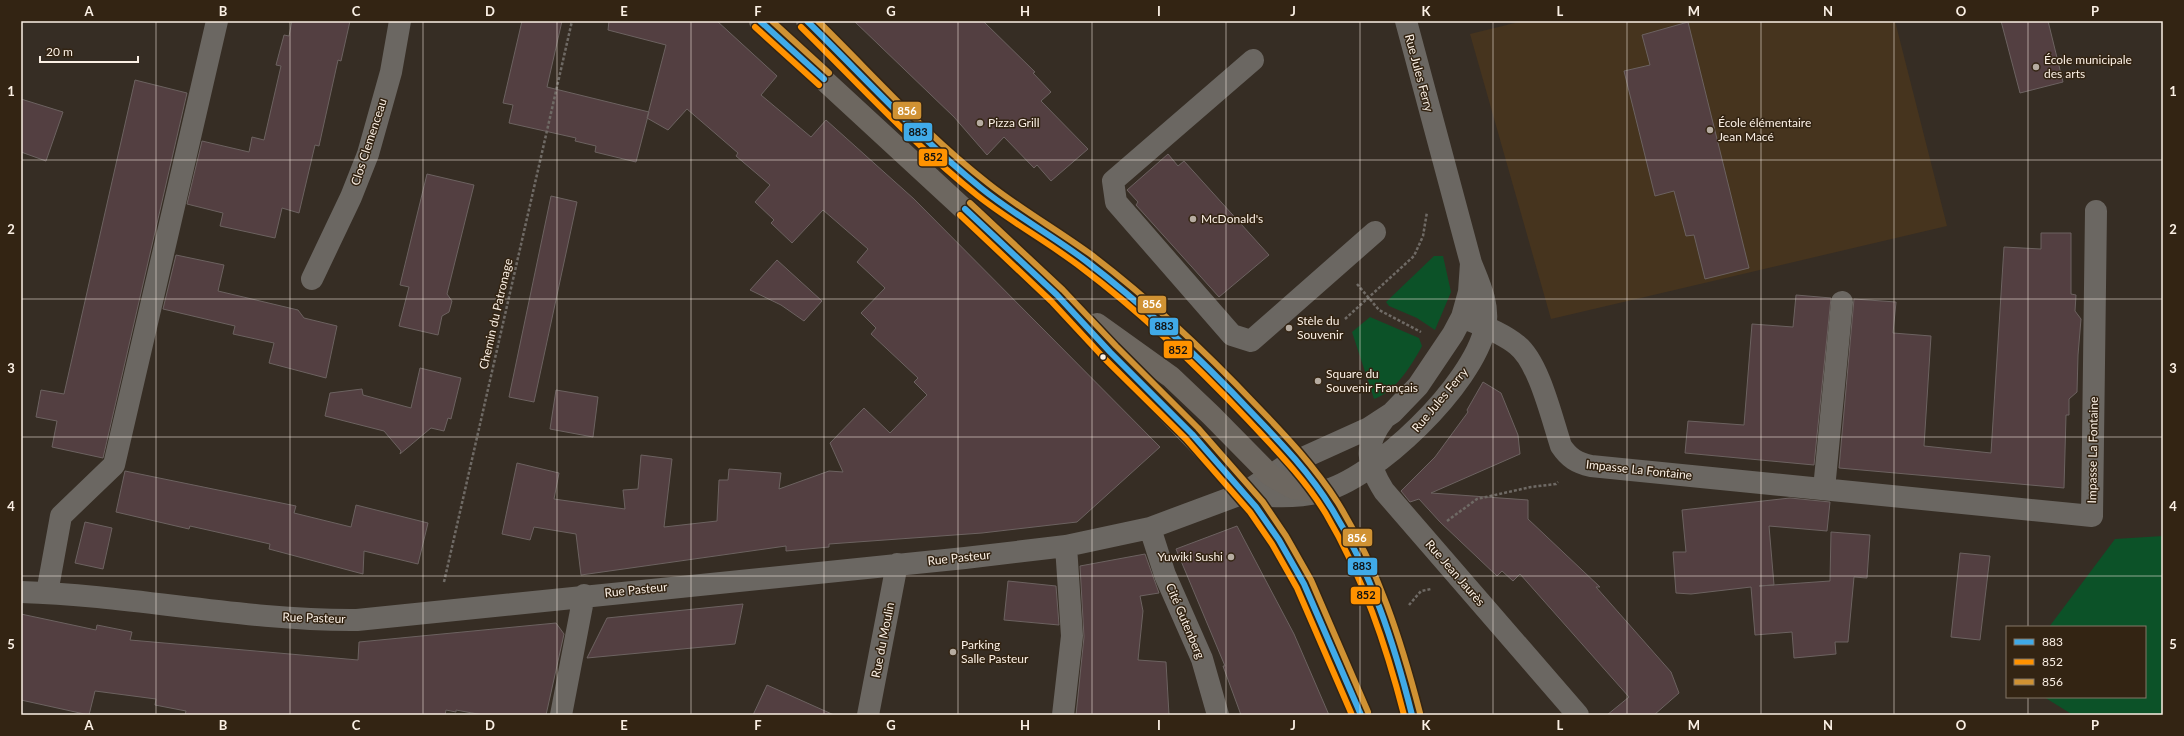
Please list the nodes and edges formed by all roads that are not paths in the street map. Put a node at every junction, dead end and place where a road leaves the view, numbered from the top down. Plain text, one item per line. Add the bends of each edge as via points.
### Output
1 (217, 21) edge
2 (400, 21) edge
3 (760, 21) edge
4 (807, 21) edge
5 (1406, 21) edge
6 (1253, 60) dead end
7 (2096, 211) dead end
8 (1375, 232) dead end
9 (1471, 263) junction
10 (312, 279) dead end
11 (1057, 295) junction
12 (1842, 302) dead end
13 (1462, 317) junction
14 (1485, 327) junction
15 (1384, 419) junction
16 (1296, 460) junction
17 (1372, 467) junction
18 (1270, 475) junction
19 (1824, 489) junction
20 (1321, 492) junction
21 (1244, 493) junction
22 (1150, 528) junction
23 (1066, 546) junction
24 (897, 564) junction
25 (21, 592) edge
26 (47, 593) junction
27 (584, 595) junction
28 (562, 715) edge
29 (868, 715) edge
30 (1063, 715) edge
31 (1218, 715) edge
32 (1361, 715) edge
33 (1412, 715) edge
34 (1578, 715) edge

1 - 26 street via 114,465 61,516
2 - 10 street, Clos Clemenceau via 391,72 368,154 351,197
3 - 11 main road
4 - 16 main road via 969,179 1086,261 1128,295 1216,376
5 - 9 street, Rue Jules Ferry
6 - 8 street via 1113,181 1116,202 1232,335 1251,341
7 - 19 street, Impasse La Fontaine via 2092,516
9 - 13 street, Rue Jules Ferry via 1469,292
9 - 14 street, Rue Jules Ferry via 1484,300
11 - 18 main road via 1171,377
11 - 21 main road via 1192,434
12 - 19 street
13 - 14 street, Impasse La Fontaine
13 - 15 street, Rue Jules Ferry via 1444,349 1410,395
14 - 17 street, Rue Jules Ferry via 1470,364 1436,408 1406,440
14 - 19 street, Impasse La Fontaine via 1518,346 1528,357 1536,371 1561,446 1567,456 1580,463
15 - 16 street, Rue Jules Ferry
15 - 17 street, Rue Jean Jaurès via 1370,444
16 - 18 street, Rue Jules Ferry
16 - 20 main road
17 - 20 street, Rue Jules Ferry
17 - 34 street, Rue Jean Jaurès via 1384,491
18 - 20 main road via 1293,488
18 - 21 street, Rue Jules Ferry
20 - 21 street via 1276,496
20 - 33 main road via 1350,542 1383,613 1401,667
21 - 22 street, Rue Pasteur
21 - 32 main road via 1279,540 1304,584
22 - 23 street, Rue Pasteur
22 - 31 street, Cité Gutenberg via 1165,575 1202,659
23 - 24 street, Rue Pasteur
23 - 30 street via 1072,636
24 - 27 street, Rue Pasteur
24 - 29 street, Rue du Moulin
25 - 26 street, Rue Pasteur
26 - 27 street, Rue Pasteur via 111,597 272,617 317,620 357,620
27 - 28 street

